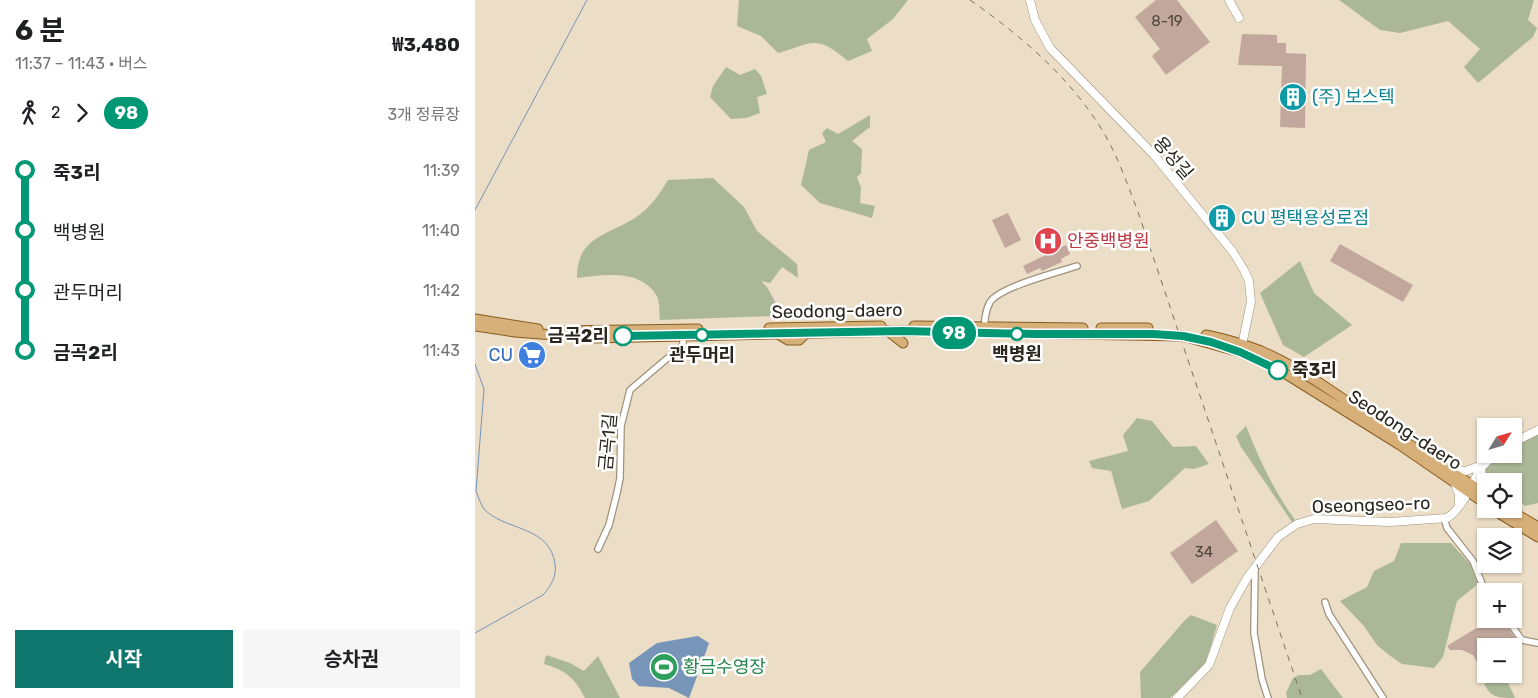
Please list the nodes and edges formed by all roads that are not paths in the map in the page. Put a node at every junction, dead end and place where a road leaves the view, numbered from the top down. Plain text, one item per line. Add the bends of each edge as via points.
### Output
1 (1030, 0) edge
2 (1229, 0) edge
3 (1239, 18) dead end
4 (1077, 266) dead end
5 (475, 319) edge
6 (475, 326) edge
7 (985, 330) junction
8 (888, 331) junction
9 (683, 332) junction
10 (903, 342) dead end
11 (1241, 348) junction
12 (1538, 430) edge
13 (1523, 438) edge
14 (1486, 463) edge
15 (1484, 465) junction
16 (1447, 469) junction
17 (1485, 473) edge
18 (1454, 482) junction
19 (1471, 488) junction
20 (1477, 490) edge
21 (1477, 494) edge
22 (1459, 505) junction
23 (1522, 517) edge
24 (1444, 518) junction
25 (1507, 518) edge
26 (1538, 527) edge
27 (1538, 537) edge
28 (598, 549) dead end
29 (1255, 567) junction
30 (1482, 583) edge
31 (1325, 602) dead end
32 (1513, 628) edge
33 (1538, 643) edge
34 (1177, 698) edge
35 (1267, 698) edge
36 (1383, 698) edge

1 - 11 street, 용성길 via 1035,20 1050,48 1154,155 1239,260 1249,281 1251,302
2 - 3 street
4 - 7 street via 1009,288 991,301
5 - 9 main road, Seodong-daero via 556,330
6 - 9 main road, Seodong-daero via 593,338
7 - 8 main road, Seodong-daero
7 - 9 main road, Seodong-daero
7 - 11 main road, Seodong-daero via 1170,329
8 - 9 main road, Seodong-daero via 805,334
8 - 10 main road
9 - 28 street, 금곡1길 via 683,345 630,390 621,426 617,493 609,525
11 - 16 main road, Seodong-daero via 1263,352 1296,370
11 - 18 main road, Seodong-daero
12 - 13 street
14 - 15 street
15 - 16 street via 1466,470
15 - 17 street
15 - 19 street, Oseongseo-ro
16 - 19 main road, Seodong-daero
18 - 19 main road, Seodong-daero
18 - 22 street
19 - 20 main road, Seodong-daero
19 - 21 main road, Seodong-daero
19 - 22 street, Oseongseo-ro
22 - 24 street, Oseongseo-ro
23 - 26 main road
24 - 29 street, Oseongseo-ro via 1390,522 1314,519 1297,524 1279,537
24 - 30 street via 1447,528 1473,561
25 - 27 main road
29 - 34 street, Oseongseo-ro via 1230,608 1209,665
29 - 35 street via 1254,633
31 - 36 street via 1329,614
32 - 33 street via 1522,640

